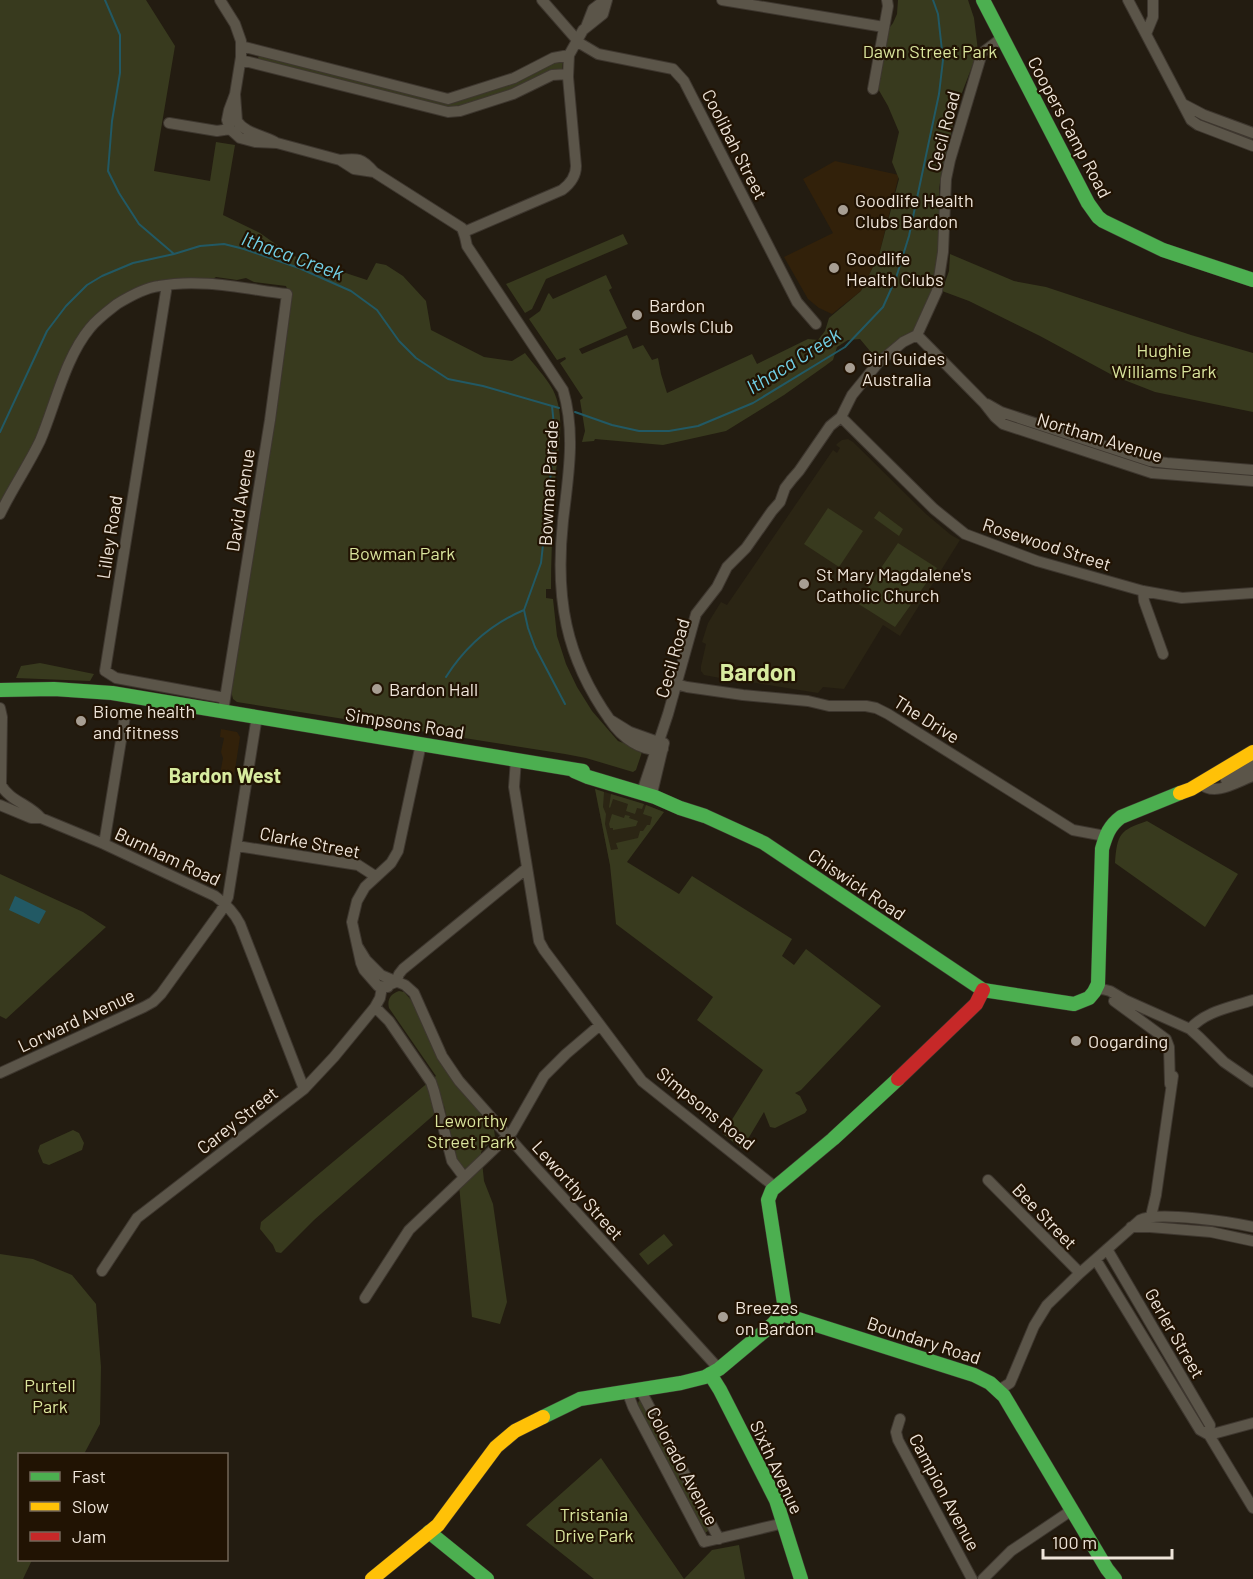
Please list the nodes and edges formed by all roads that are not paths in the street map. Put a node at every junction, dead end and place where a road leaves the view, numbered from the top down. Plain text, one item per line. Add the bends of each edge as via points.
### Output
1 (220, 0) edge
2 (542, 0) edge
3 (606, 0) edge
4 (722, 0) edge
5 (887, 0) edge
6 (983, 0) edge
7 (1128, 0) edge
8 (1153, 0) edge
9 (884, 27) junction
10 (1146, 34) junction
11 (1003, 37) junction
12 (577, 40) junction
13 (241, 46) junction
14 (569, 55) junction
15 (241, 60) junction
16 (568, 74) junction
17 (873, 88) dead end
18 (1183, 104) junction
19 (169, 123) dead end
20 (231, 123) junction
21 (1253, 133) edge
22 (1253, 146) edge
23 (464, 232) junction
24 (1253, 280) edge
25 (167, 285) junction
26 (816, 324) dead end
27 (917, 335) junction
28 (984, 403) junction
29 (841, 417) junction
30 (1253, 470) edge
31 (1253, 481) edge
32 (0, 514) edge
33 (1143, 591) junction
34 (1253, 593) edge
35 (1162, 654) dead end
36 (679, 685) junction
37 (0, 690) edge
38 (224, 704) junction
39 (0, 708) edge
40 (125, 716) dead end
41 (257, 716) junction
42 (421, 744) junction
43 (659, 747) junction
44 (1253, 752) edge
45 (516, 759) junction
46 (1253, 765) edge
47 (1253, 776) edge
48 (1205, 787) junction
49 (648, 789) junction
50 (0, 805) edge
51 (41, 818) junction
52 (1105, 837) junction
53 (104, 844) junction
54 (237, 846) junction
55 (527, 868) junction
56 (375, 876) junction
57 (226, 903) junction
58 (358, 947) junction
59 (396, 982) junction
60 (382, 987) junction
61 (983, 990) junction
62 (1096, 990) junction
63 (411, 991) junction
64 (1253, 1000) edge
65 (1120, 1001) junction
66 (375, 1007) junction
67 (600, 1026) junction
68 (1190, 1029) junction
69 (0, 1073) edge
70 (1173, 1076) dead end
71 (1253, 1082) edge
72 (304, 1089) junction
73 (1170, 1099) junction
74 (508, 1137) junction
75 (464, 1177) junction
76 (988, 1180) dead end
77 (776, 1187) junction
78 (1151, 1216) junction
79 (1234, 1223) junction
80 (1131, 1227) junction
81 (1253, 1227) edge
82 (1232, 1235) junction
83 (1253, 1241) edge
84 (1107, 1249) junction
85 (1095, 1260) junction
86 (102, 1271) dead end
87 (1080, 1273) junction
88 (365, 1298) dead end
89 (782, 1314) junction
90 (715, 1371) junction
91 (634, 1390) junction
92 (999, 1390) junction
93 (900, 1419) dead end
94 (1250, 1425) edge
95 (1209, 1435) junction
96 (1253, 1508) edge
97 (1072, 1510) junction
98 (784, 1523) junction
99 (429, 1532) junction
100 (718, 1539) junction
101 (372, 1579) edge
102 (487, 1579) edge
103 (801, 1579) edge
104 (972, 1579) edge
105 (983, 1579) edge
106 (1115, 1579) edge

1 - 13 street via 237,28
2 - 12 street
3 - 12 street via 593,9
4 - 9 street
5 - 9 street
6 - 11 main road, Coopers Camp Road
7 - 10 street
8 - 10 street via 1154,17
9 - 17 street
10 - 18 street
11 - 24 main road, Coopers Camp Road via 1098,217 1163,250
11 - 27 street, Cecil Road via 982,53 950,160 937,291
12 - 14 street
12 - 26 street, Coolibah Street via 598,54 673,69 684,81 797,302
13 - 14 street via 448,99 518,77 552,58
13 - 15 street
14 - 16 street
15 - 16 street via 448,112 513,94 552,75
15 - 20 street via 229,110
16 - 23 street via 576,166 571,182 562,190
18 - 21 street
18 - 22 street via 1196,124
19 - 20 street, Bowman Parade via 220,131
20 - 23 street, Bowman Parade via 236,136 244,139 277,143 340,160 362,160
23 - 43 street, Bowman Parade via 467,246 558,382 565,399 570,438 561,589 571,644 599,706 624,737
25 - 32 street via 148,288 125,299 90,327 62,382 40,441
25 - 38 street, Lilley Road via 105,671 116,678
25 - 38 street, David Avenue via 189,282 287,294
27 - 28 street, Northam Avenue
27 - 29 street, Cecil Road via 878,363 852,395
28 - 30 street, Northam Avenue via 1150,461
28 - 31 street, Northam Avenue via 1003,424 1147,472
29 - 33 street, Rosewood Street via 934,509 965,534 1037,561
29 - 36 street, Cecil Road via 781,489 746,548 727,567 697,613
33 - 34 street, Rosewood Street via 1182,598
33 - 35 street
36 - 43 street, Cecil Road
36 - 52 street, The Drive via 880,710 1073,830
37 - 38 main road, Simpsons Road via 96,691
38 - 41 main road, Simpsons Road
39 - 51 street, Burnham Road via 1,784 10,796 35,810
40 - 53 street
41 - 42 main road, Simpsons Road
41 - 54 street
42 - 45 main road, Simpsons Road
42 - 56 street via 398,851 393,861
43 - 49 street, Cecil Road
44 - 48 main road
45 - 49 main road, Chiswick Road via 591,772
45 - 55 street, Simpsons Road via 514,787
46 - 48 street
47 - 48 street via 1226,786
48 - 52 main road via 1121,817
49 - 61 main road, Chiswick Road via 764,843
50 - 51 street, Burnham Road via 31,818
51 - 53 street, Burnham Road
52 - 62 main road
53 - 57 street, Burnham Road
54 - 56 street, Clarke Street via 358,865
54 - 57 street
55 - 59 street via 404,969
55 - 67 street, Simpsons Road via 541,945
56 - 58 street via 363,889 354,909 352,922
57 - 69 street, Lorward Avenue via 153,1002
57 - 72 street, Burnham Road via 240,924
58 - 59 street via 379,974
58 - 60 street via 365,972
59 - 60 street
59 - 63 street
60 - 63 street
60 - 66 street, Carey Street
61 - 62 main road via 1071,1004 1085,1001
61 - 77 main road via 976,1004 937,1042
62 - 65 street via 1110,991
63 - 74 street, Leworthy Street via 442,1056
64 - 68 street via 1204,1017
65 - 68 street
65 - 73 street via 1167,1040
66 - 72 street, Carey Street
66 - 75 street via 431,1082 453,1162
67 - 74 street via 544,1076
67 - 77 street, Simpsons Road via 645,1084
68 - 71 street via 1224,1062
70 - 73 street
72 - 86 street, Carey Street via 136,1218
73 - 78 street
74 - 75 street
74 - 90 street, Leworthy Street
75 - 88 street via 409,1230
76 - 87 street, Bee Street
77 - 89 main road via 768,1200 783,1294
78 - 79 street
78 - 80 street
79 - 81 street
79 - 82 street
80 - 82 street
80 - 84 street
82 - 83 street
84 - 85 street
84 - 95 street, Gerler Street via 1210,1425
85 - 87 street
85 - 95 street, Gerler Street via 1200,1430
87 - 92 street via 1042,1311 1010,1383
89 - 90 main road
89 - 92 main road, Boundary Road via 974,1375
90 - 91 main road via 690,1381
90 - 98 main road, Sixth Avenue via 720,1390
91 - 99 main road via 580,1399 515,1431 496,1447
91 - 100 street, Colorado Avenue
91 - 100 street, Colorado Avenue via 633,1407 704,1542
92 - 97 main road, Boundary Road
93 - 104 street, Campion Avenue via 898,1440
94 - 95 street
95 - 96 street, Gerler Street
97 - 105 street via 1011,1551
97 - 106 main road, Boundary Road
98 - 100 street, Colorado Avenue
98 - 103 main road, Sixth Avenue
99 - 101 main road
99 - 102 main road

